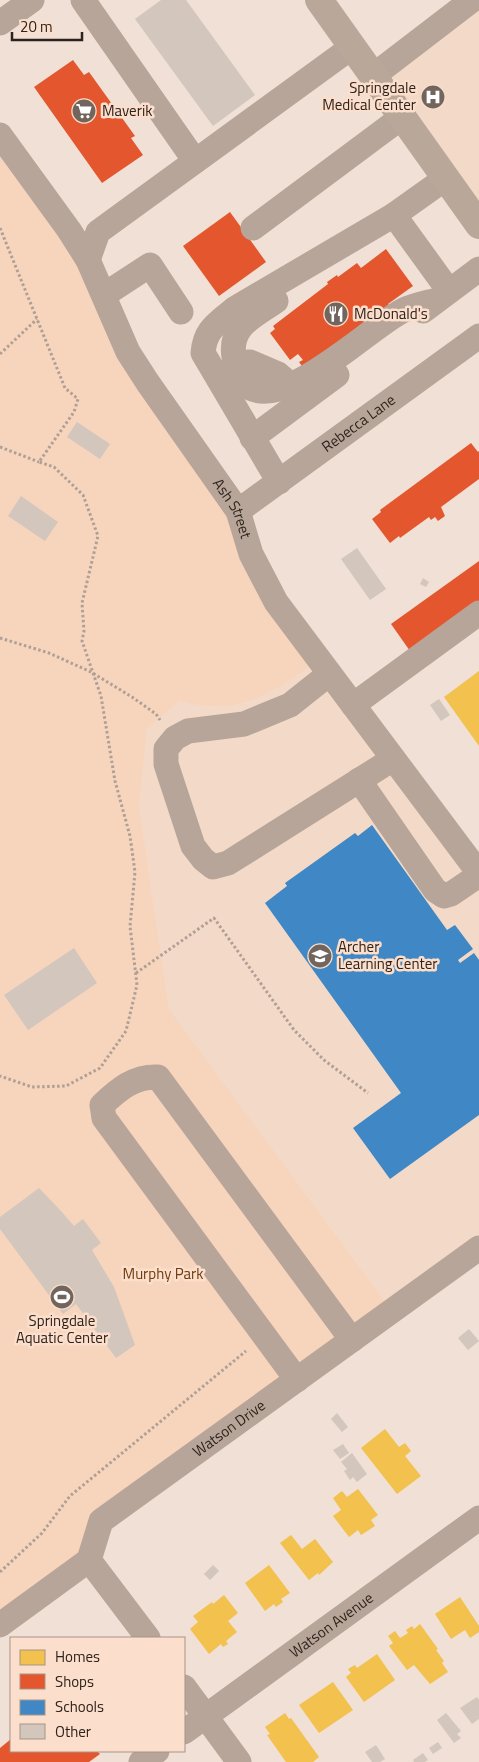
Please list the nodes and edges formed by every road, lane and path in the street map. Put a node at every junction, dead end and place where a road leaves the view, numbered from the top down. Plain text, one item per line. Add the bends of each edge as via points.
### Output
1 (32, 0) edge
2 (83, 0) edge
3 (318, 0) edge
4 (472, 0) edge
5 (0, 23) edge
6 (352, 47) junction
7 (373, 76) junction
8 (402, 117) junction
9 (0, 135) edge
10 (195, 161) junction
11 (446, 178) junction
12 (394, 215) junction
13 (479, 225) edge
14 (0, 228) edge
15 (253, 228) dead end
16 (88, 260) junction
17 (306, 267) junction
18 (479, 269) edge
19 (104, 296) junction
20 (443, 296) junction
21 (181, 312) dead end
22 (37, 319) junction
23 (479, 336) edge
24 (0, 354) edge
25 (252, 438) junction
26 (0, 447) edge
27 (39, 462) junction
28 (278, 482) junction
29 (238, 511) junction
30 (479, 613) edge
31 (0, 638) edge
32 (91, 672) junction
33 (329, 674) junction
34 (353, 705) junction
35 (175, 738) junction
36 (393, 759) junction
37 (359, 780) junction
38 (479, 874) edge
39 (136, 973) junction
40 (0, 1076) edge
41 (368, 1093) dead end
42 (479, 1248) edge
43 (352, 1340) junction
44 (247, 1349) dead end
45 (297, 1380) junction
46 (479, 1518) edge
47 (89, 1560) junction
48 (0, 1572) edge
49 (0, 1625) edge
50 (147, 1637) edge
51 (185, 1688) edge
52 (206, 1716) junction
53 (185, 1731) edge
54 (156, 1752) edge
55 (141, 1762) edge
56 (239, 1762) edge

1 - 5 street
2 - 10 street
3 - 6 main road
4 - 7 street
6 - 7 main road
6 - 10 street
7 - 8 main road
8 - 11 main road
8 - 15 street
9 - 16 street, Ash Street
10 - 16 street via 98,232
11 - 12 street
11 - 13 main road
12 - 17 street
12 - 20 street
14 - 22 path
16 - 19 street, Ash Street
17 - 20 street via 301,282 241,326 234,337 232,348 238,376 259,392 275,391 311,375 403,310
17 - 25 street via 234,309 211,329 204,340 203,353
18 - 20 street
19 - 21 street via 150,265
19 - 29 street, Ash Street via 128,352
20 - 25 street
22 - 24 path
22 - 27 path via 65,388 78,399 74,412
23 - 28 street, Rebecca Lane
25 - 28 street
26 - 27 path
27 - 32 path via 54,467 84,495 98,536 82,603 82,641
28 - 29 street, Rebecca Lane
29 - 33 street, Ash Street via 251,554 276,602
30 - 34 street
31 - 32 path via 49,653
32 - 35 path via 156,714
32 - 39 path via 101,696 115,780 131,845 135,872 130,926
33 - 34 street, Ash Street
33 - 35 street via 290,704 244,724 188,731
34 - 36 street, Ash Street
35 - 37 street via 166,749 166,764 194,846 213,867 228,863
36 - 37 street
36 - 38 street, Ash Street
37 - 38 street via 435,890 444,896 451,894
39 - 40 path via 137,985 126,1031 100,1068 66,1086 32,1087
39 - 41 path via 214,918 294,1030 324,1060
42 - 43 street, Watson Drive
43 - 45 street, Watson Drive
43 - 45 street via 158,1077 134,1080 116,1091 102,1105 104,1118
44 - 48 path via 70,1496 42,1533
45 - 47 street, Watson Drive via 101,1521
46 - 52 street, Watson Avenue
47 - 49 street
47 - 50 street
51 - 52 street
52 - 53 street, Watson Avenue
52 - 56 street
54 - 55 street

